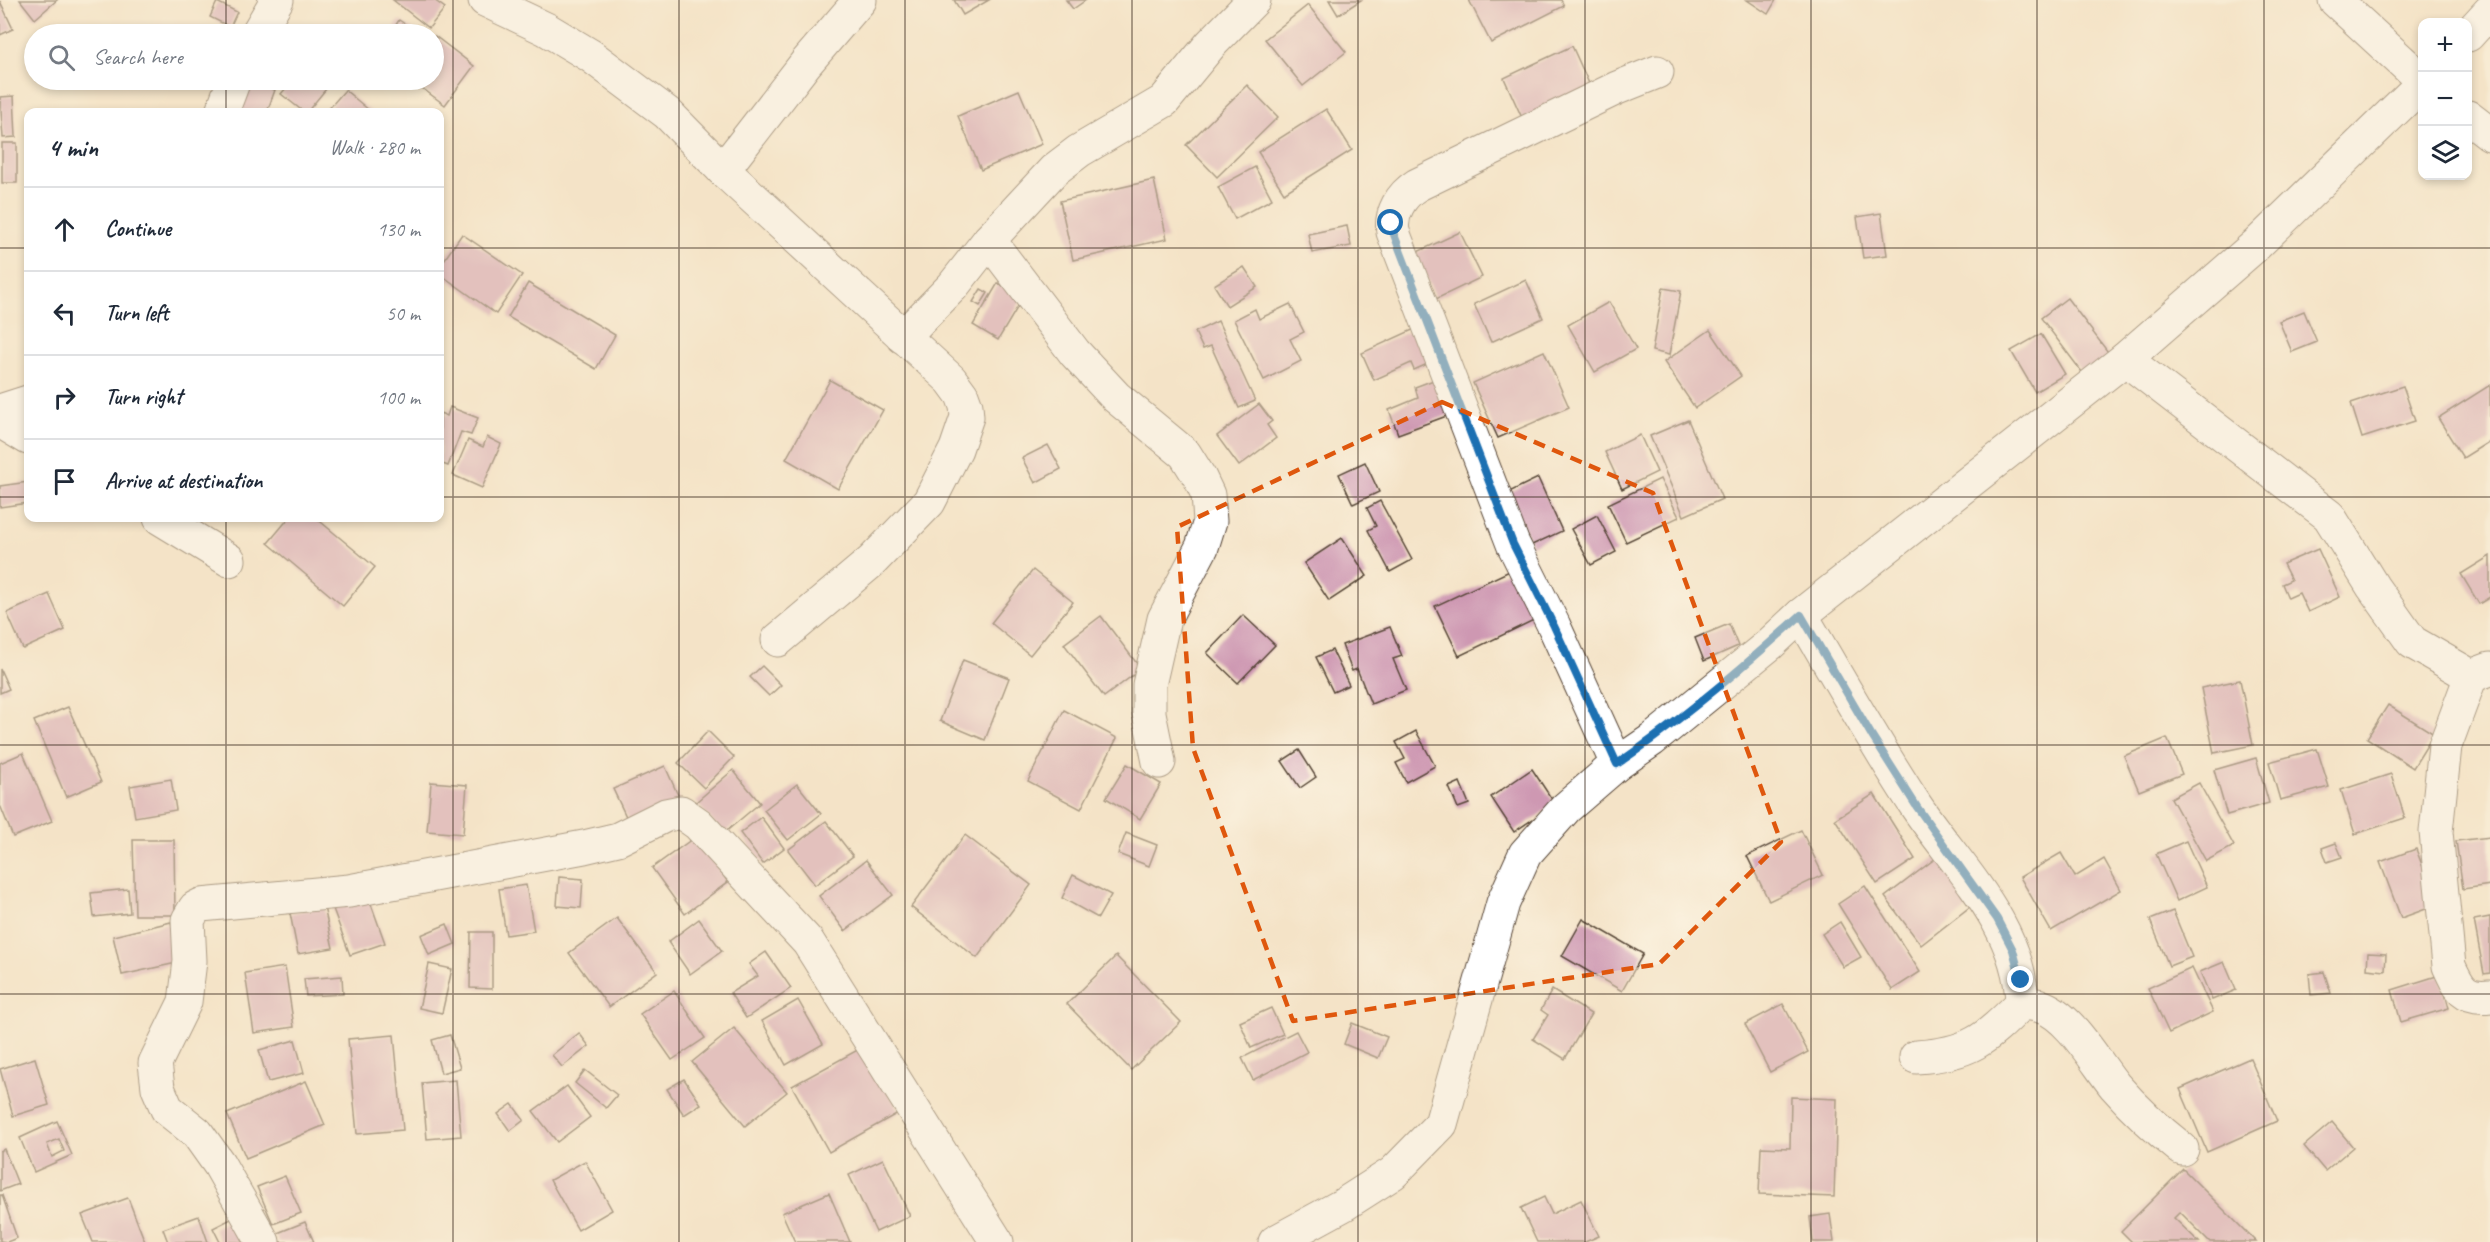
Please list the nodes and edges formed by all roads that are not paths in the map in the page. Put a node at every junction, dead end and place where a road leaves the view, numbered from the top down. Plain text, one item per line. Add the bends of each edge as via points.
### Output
1 (277, 0) edge
2 (485, 0) edge
3 (860, 0) edge
4 (1254, 0) edge
5 (2334, 0) edge
6 (2490, 11) edge
7 (262, 24) edge
8 (2472, 31) edge
9 (1658, 72) dead end
10 (2418, 78) edge
11 (2418, 86) edge
12 (230, 90) edge
13 (224, 108) edge
14 (2472, 120) edge
15 (2490, 134) edge
16 (723, 170) junction
17 (989, 240) junction
18 (903, 337) junction
19 (2125, 359) junction
20 (24, 403) edge
21 (0, 411) edge
22 (0, 422) edge
23 (24, 436) edge
24 (167, 522) edge
25 (229, 560) dead end
26 (1801, 615) junction
27 (778, 640) dead end
28 (2481, 672) edge
29 (1159, 762) dead end
30 (1617, 764) junction
31 (2490, 996) edge
32 (2022, 1004) junction
33 (1916, 1057) dead end
34 (2182, 1149) dead end
35 (263, 1242) edge
36 (997, 1242) edge
37 (1275, 1242) edge

1 - 7 street
2 - 16 street via 546,28 591,56 667,112
3 - 16 street
4 - 17 street via 1210,44 1164,100 1065,161 1030,193
5 - 10 street
6 - 8 street
9 - 30 street via 1417,185 1405,194 1391,223 1513,544
11 - 19 street via 2256,245
12 - 13 street
14 - 15 street
16 - 18 street
17 - 18 street
17 - 29 street via 1075,354 1116,397 1185,454 1208,495 1210,522 1202,547 1164,619 1149,685 1149,713
18 - 27 street via 962,395 967,417 956,449 929,502 872,561
19 - 26 street
19 - 28 street via 2329,516 2412,642
20 - 21 street
22 - 23 street
24 - 25 street
26 - 30 street via 1652,740
26 - 32 street via 1917,807 1997,919 2013,950
28 - 31 street via 2445,746 2436,832 2449,966 2466,994
30 - 37 street via 1566,808 1525,854 1503,903 1441,1125 1393,1173
32 - 33 street via 1992,1033 1964,1050 1944,1056
32 - 34 street via 2041,1006 2054,1013 2154,1127
35 - 36 street via 219,1164 197,1134 167,1109 158,1088 155,1063 185,1002 190,961 188,920 195,908 349,891 584,847 618,839 666,815 681,812 698,824 808,942

